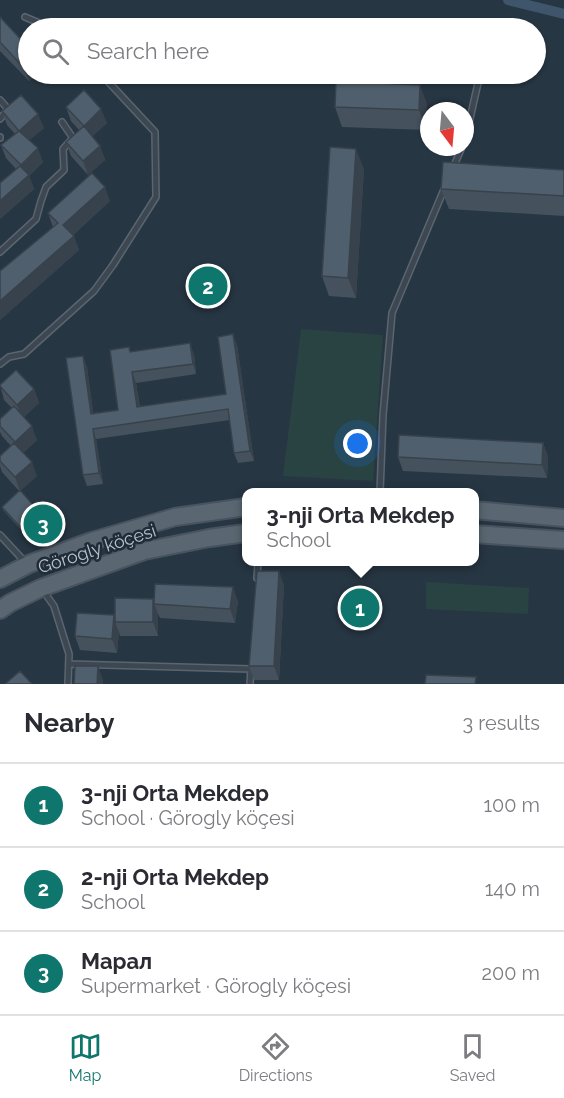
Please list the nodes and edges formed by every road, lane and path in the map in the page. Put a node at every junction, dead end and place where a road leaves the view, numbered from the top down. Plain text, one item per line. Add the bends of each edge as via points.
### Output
1 (111, 84) edge
2 (478, 84) edge
3 (0, 100) edge
4 (474, 102) edge
5 (0, 118) edge
6 (62, 122) dead end
7 (458, 156) edge
8 (0, 252) edge
9 (0, 364) edge
10 (380, 488) edge
11 (242, 508) edge
12 (479, 510) edge
13 (564, 518) edge
14 (242, 534) edge
15 (479, 534) edge
16 (0, 535) edge
17 (564, 540) edge
18 (27, 564) junction
19 (258, 566) edge
20 (0, 579) edge
21 (256, 585) edge
22 (41, 588) junction
23 (0, 610) edge
24 (69, 664) junction
25 (68, 684) edge
26 (250, 684) edge

1 - 9 lane via 155,132 156,197 94,291 24,354
2 - 4 lane
3 - 5 lane via 8,109
6 - 8 lane via 73,138 63,149 64,170 46,187 36,219
7 - 10 lane via 392,313
11 - 18 main road, Görogly köçesi via 176,518
12 - 13 main road
14 - 22 main road, Görogly köçesi via 144,551
15 - 17 main road
16 - 18 lane
18 - 20 main road, Görogly köçesi
19 - 21 lane
22 - 23 main road, Görogly köçesi
22 - 24 lane via 54,606
24 - 25 lane
24 - 26 lane via 251,668

